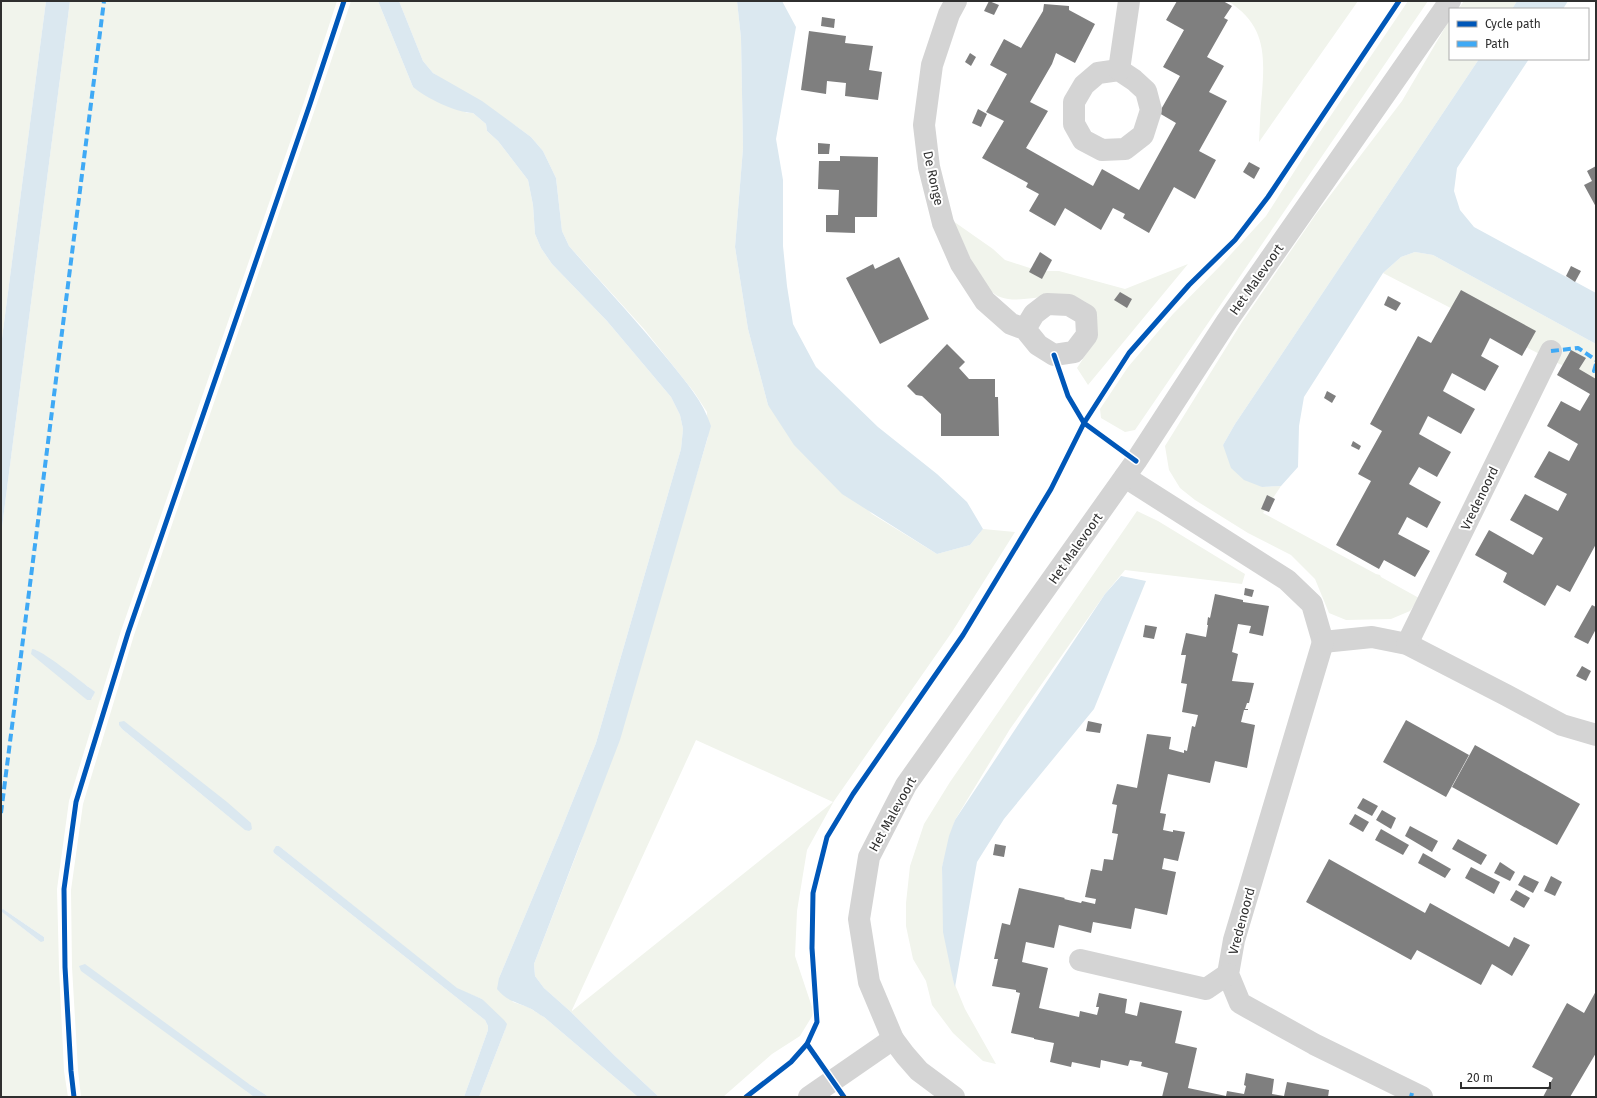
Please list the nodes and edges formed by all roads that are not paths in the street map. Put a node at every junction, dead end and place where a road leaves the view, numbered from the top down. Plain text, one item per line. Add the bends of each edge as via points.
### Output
1 (956, 1) edge
2 (1129, 1) edge
3 (1450, 1) edge
4 (1119, 70) dead end
5 (1025, 329) dead end
6 (1551, 351) dead end
7 (1125, 476) junction
8 (1322, 642) junction
9 (1407, 644) junction
10 (1596, 735) edge
11 (1080, 960) dead end
12 (1228, 974) junction
13 (893, 1039) junction
14 (809, 1097) edge
15 (954, 1097) edge
16 (1422, 1097) edge

1 - 5 street, De Ronge via 932,65 924,125 930,167 943,223 961,264 985,301 1011,324
2 - 4 street
3 - 7 street, Het Malevoort via 1232,314
6 - 9 street, Vredenoord
7 - 8 street via 1287,580 1312,604
7 - 13 street, Het Malevoort via 906,785 869,857 859,919 869,982
8 - 9 street via 1372,637
8 - 12 street, Vredenoord via 1234,940
9 - 10 street via 1562,725
11 - 12 street via 1206,989
12 - 16 street via 1240,1003 1314,1044
13 - 14 street
13 - 15 street, Het Malevoort via 919,1071

